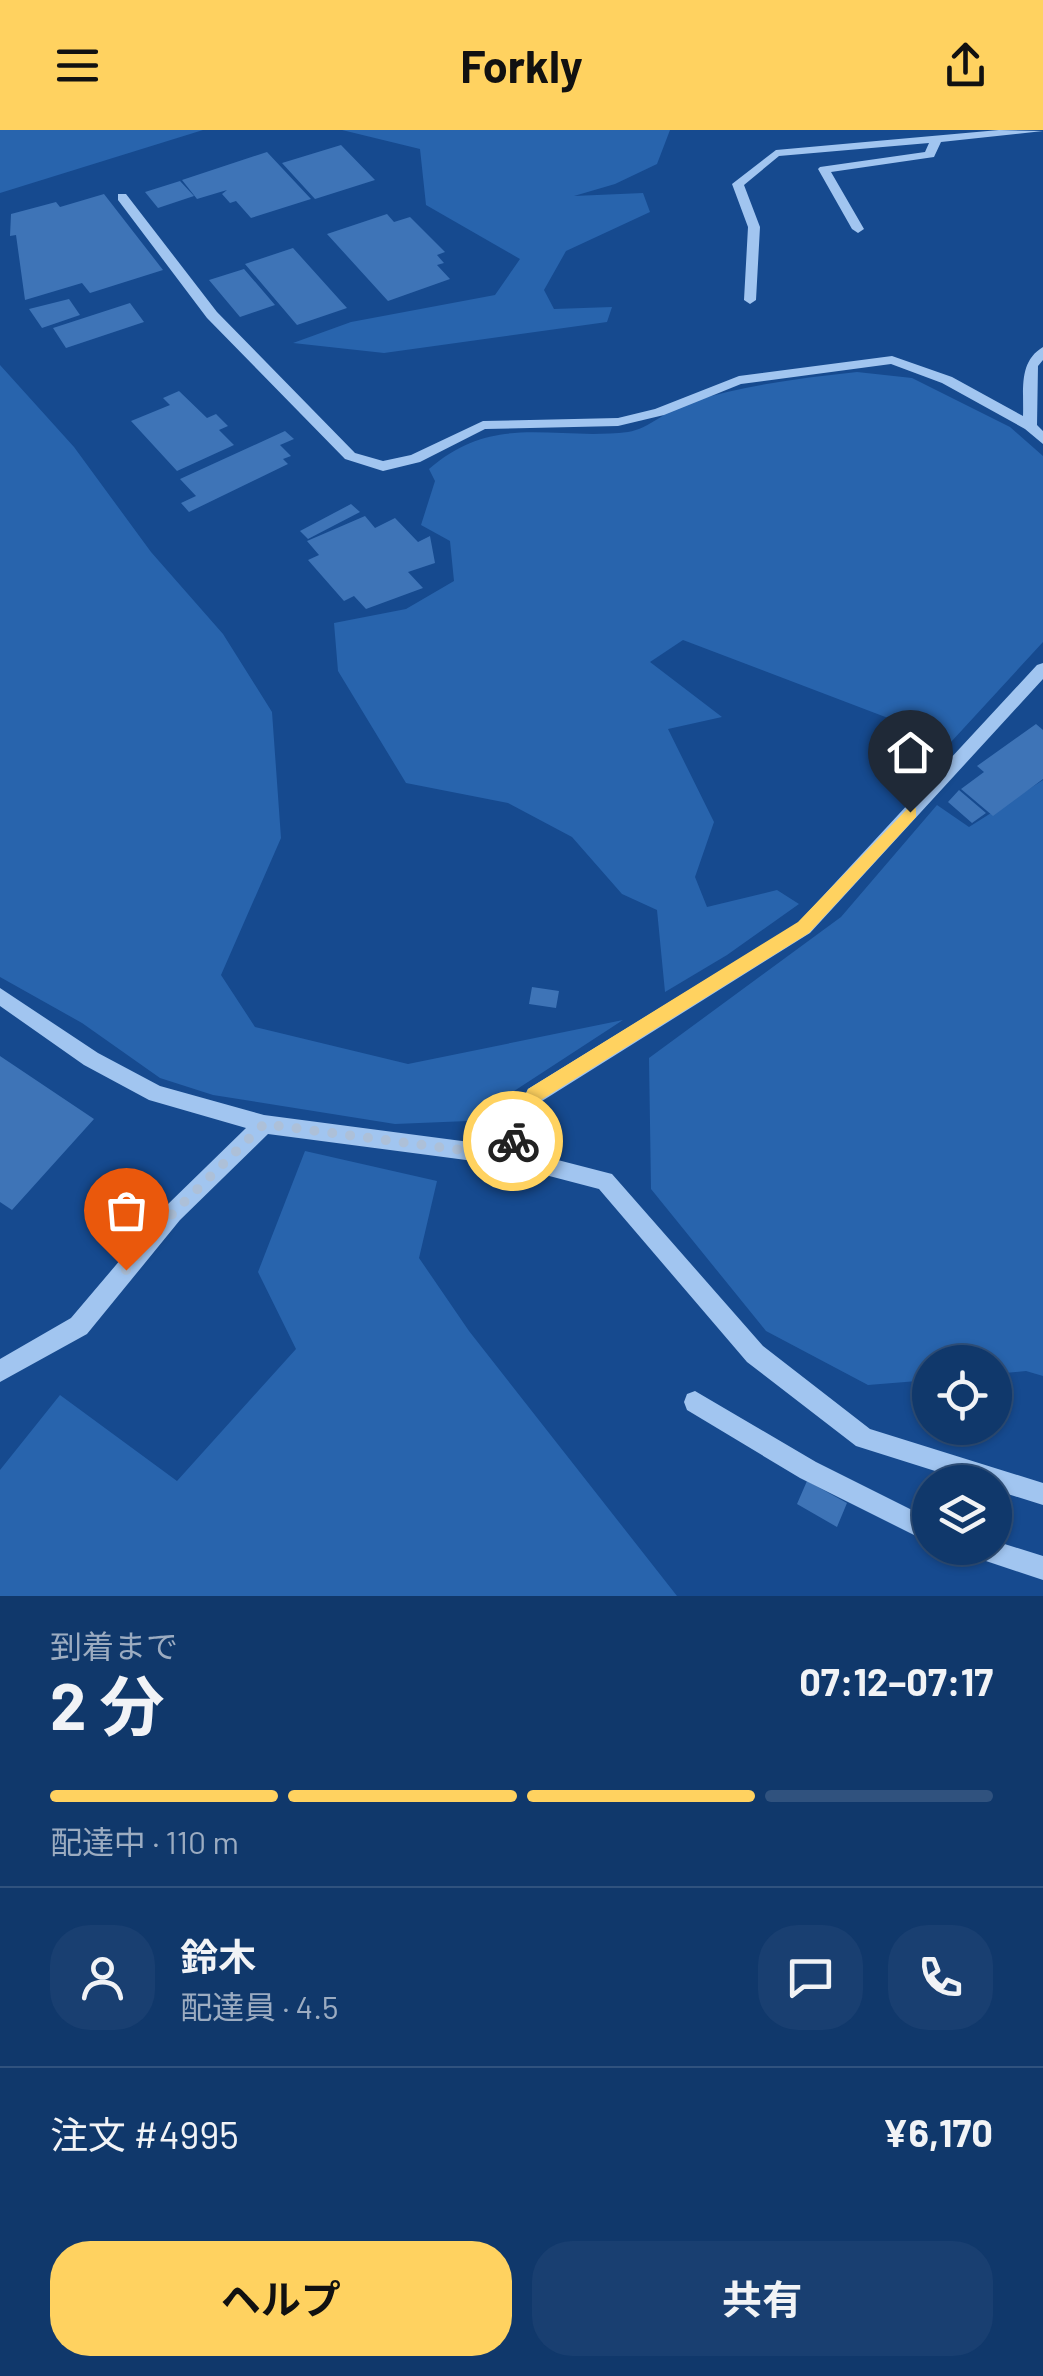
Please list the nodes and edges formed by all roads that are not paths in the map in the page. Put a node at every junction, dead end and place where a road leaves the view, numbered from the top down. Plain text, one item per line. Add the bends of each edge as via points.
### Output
1 (1038, 130) edge
2 (936, 140) junction
3 (122, 196) dead end
4 (858, 229) dead end
5 (750, 300) dead end
6 (1043, 351) edge
7 (1030, 426) junction
8 (1043, 439) edge
9 (1043, 669) edge
10 (0, 996) edge
11 (264, 1124) junction
12 (506, 1156) junction
13 (0, 1372) edge
14 (696, 1402) dead end
15 (1043, 1494) edge
16 (912, 1522) edge
17 (1012, 1558) edge
18 (1043, 1568) edge

1 - 2 street
2 - 4 street via 930,154 824,169
2 - 5 street via 776,153 738,184 754,227
3 - 7 street via 212,315 350,456 383,466 415,460 483,425 618,422 739,380 892,360 947,380
6 - 7 street via 1031,366
7 - 8 street
9 - 12 street via 804,928 534,1094
10 - 11 street via 91,1060 156,1094
11 - 12 street
11 - 13 street via 173,1213 79,1326
12 - 15 street via 605,1181 755,1354 864,1438
14 - 16 street via 808,1470
17 - 18 street

